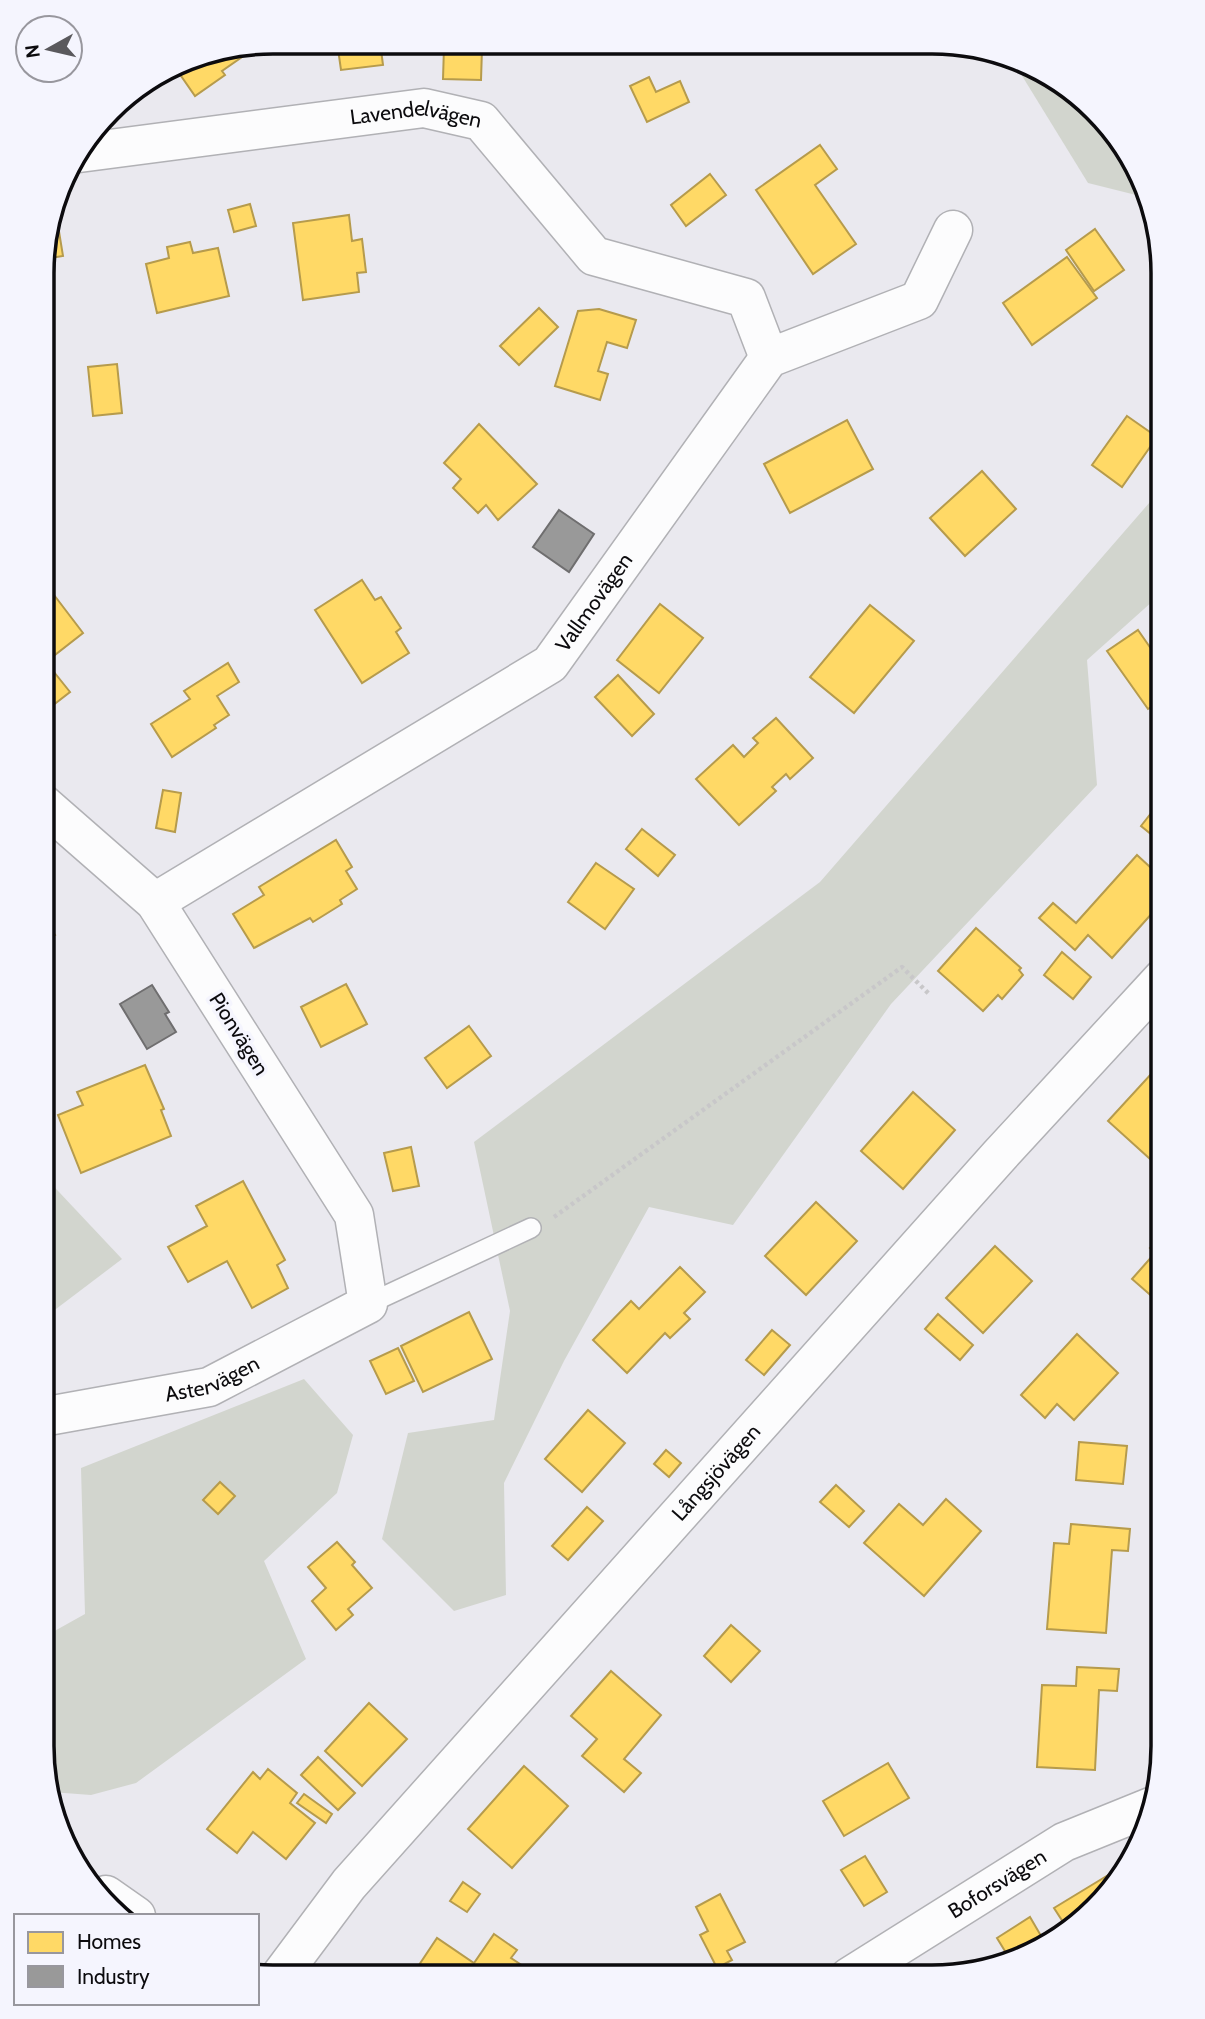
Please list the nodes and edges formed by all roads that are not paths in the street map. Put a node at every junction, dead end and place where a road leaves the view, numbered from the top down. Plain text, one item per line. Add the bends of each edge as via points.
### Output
1 (91, 151) edge
2 (953, 230) dead end
3 (769, 358) junction
4 (54, 814) edge
5 (155, 902) junction
6 (1151, 991) edge
7 (531, 1228) road end
8 (368, 1304) junction
9 (54, 1415) edge
10 (1140, 1811) edge
11 (289, 1965) edge
12 (868, 1965) edge

1 - 3 street, Lavendelvägen via 424,108 481,121 594,256 746,298
2 - 3 street via 919,300
3 - 5 street, Vallmovägen via 550,664
4 - 5 street, Pionvägen
5 - 8 street, Pionvägen via 354,1215
6 - 11 street, Långsjövägen via 989,1166 359,1874
7 - 8 lane
8 - 9 street, Astervägen via 209,1387
10 - 12 street, Boforsvägen via 1064,1842

